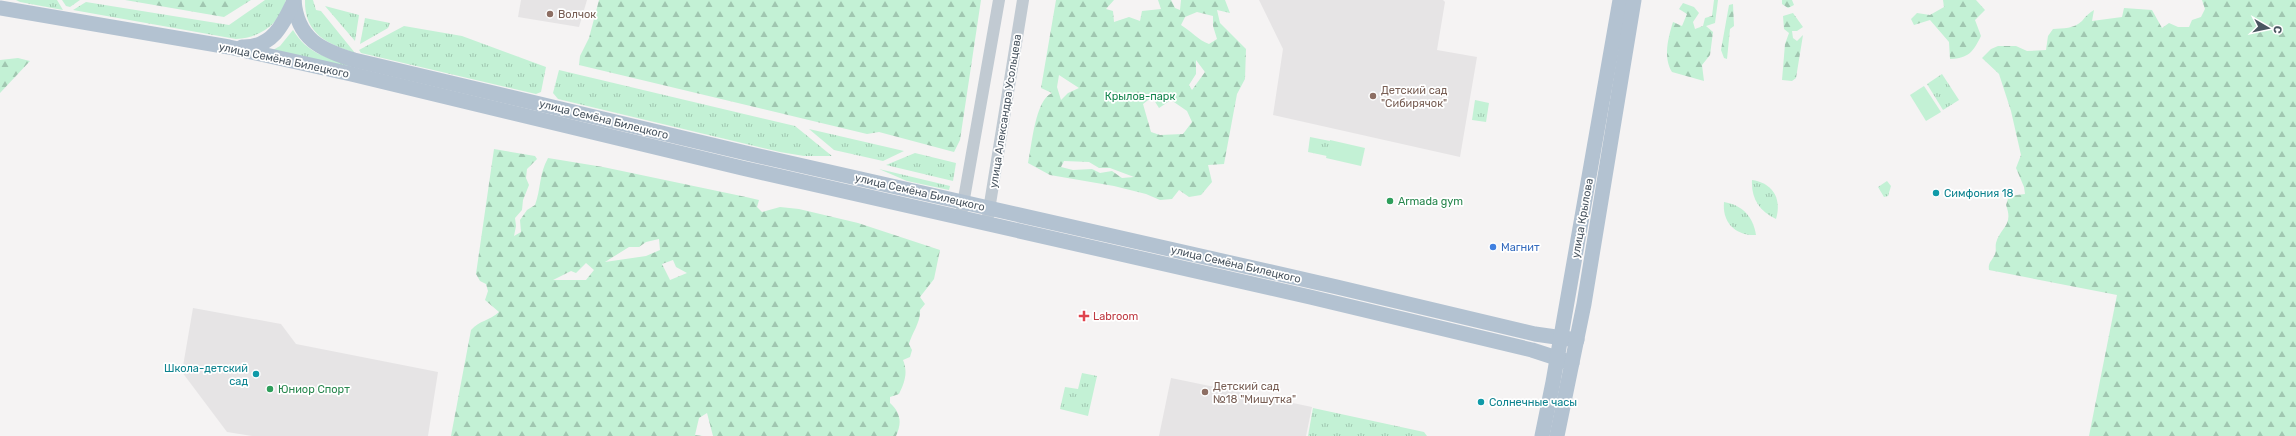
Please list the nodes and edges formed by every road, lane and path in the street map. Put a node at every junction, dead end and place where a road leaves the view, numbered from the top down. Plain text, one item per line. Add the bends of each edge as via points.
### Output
1 (294, 0) edge
2 (999, 0) edge
3 (1023, 0) edge
4 (1620, 0) edge
5 (1634, 0) edge
6 (0, 3) edge
7 (7, 9) edge
8 (229, 47) junction
9 (962, 209) junction
10 (988, 215) junction
11 (1561, 339) junction
12 (1577, 340) junction
13 (1557, 359) junction
14 (1572, 363) junction
15 (1542, 436) edge
16 (1557, 436) edge

1 - 8 main road via 279,31 268,40 257,46
1 - 9 main road, улица Семёна Билецкого via 302,29 312,41 329,52 354,60 746,154
2 - 9 street
3 - 10 street, улица Александра Усольцева
4 - 11 main road, улица Крылова
5 - 12 main road, улица Крылова
6 - 7 main road, улица Семёна Билецкого
7 - 8 main road, улица Семёна Билецкого
8 - 9 main road, улица Семёна Билецкого via 742,168
9 - 10 main road, улица Семёна Билецкого
10 - 11 main road, улица Семёна Билецкого
10 - 13 main road, улица Семёна Билецкого via 1010,229 1310,297 1532,350
11 - 12 main road, улица Семёна Билецкого
11 - 13 main road, улица Крылова
12 - 14 main road, улица Крылова
13 - 14 main road, улица Семёна Билецкого
13 - 15 main road, улица Крылова
14 - 16 main road, улица Крылова

